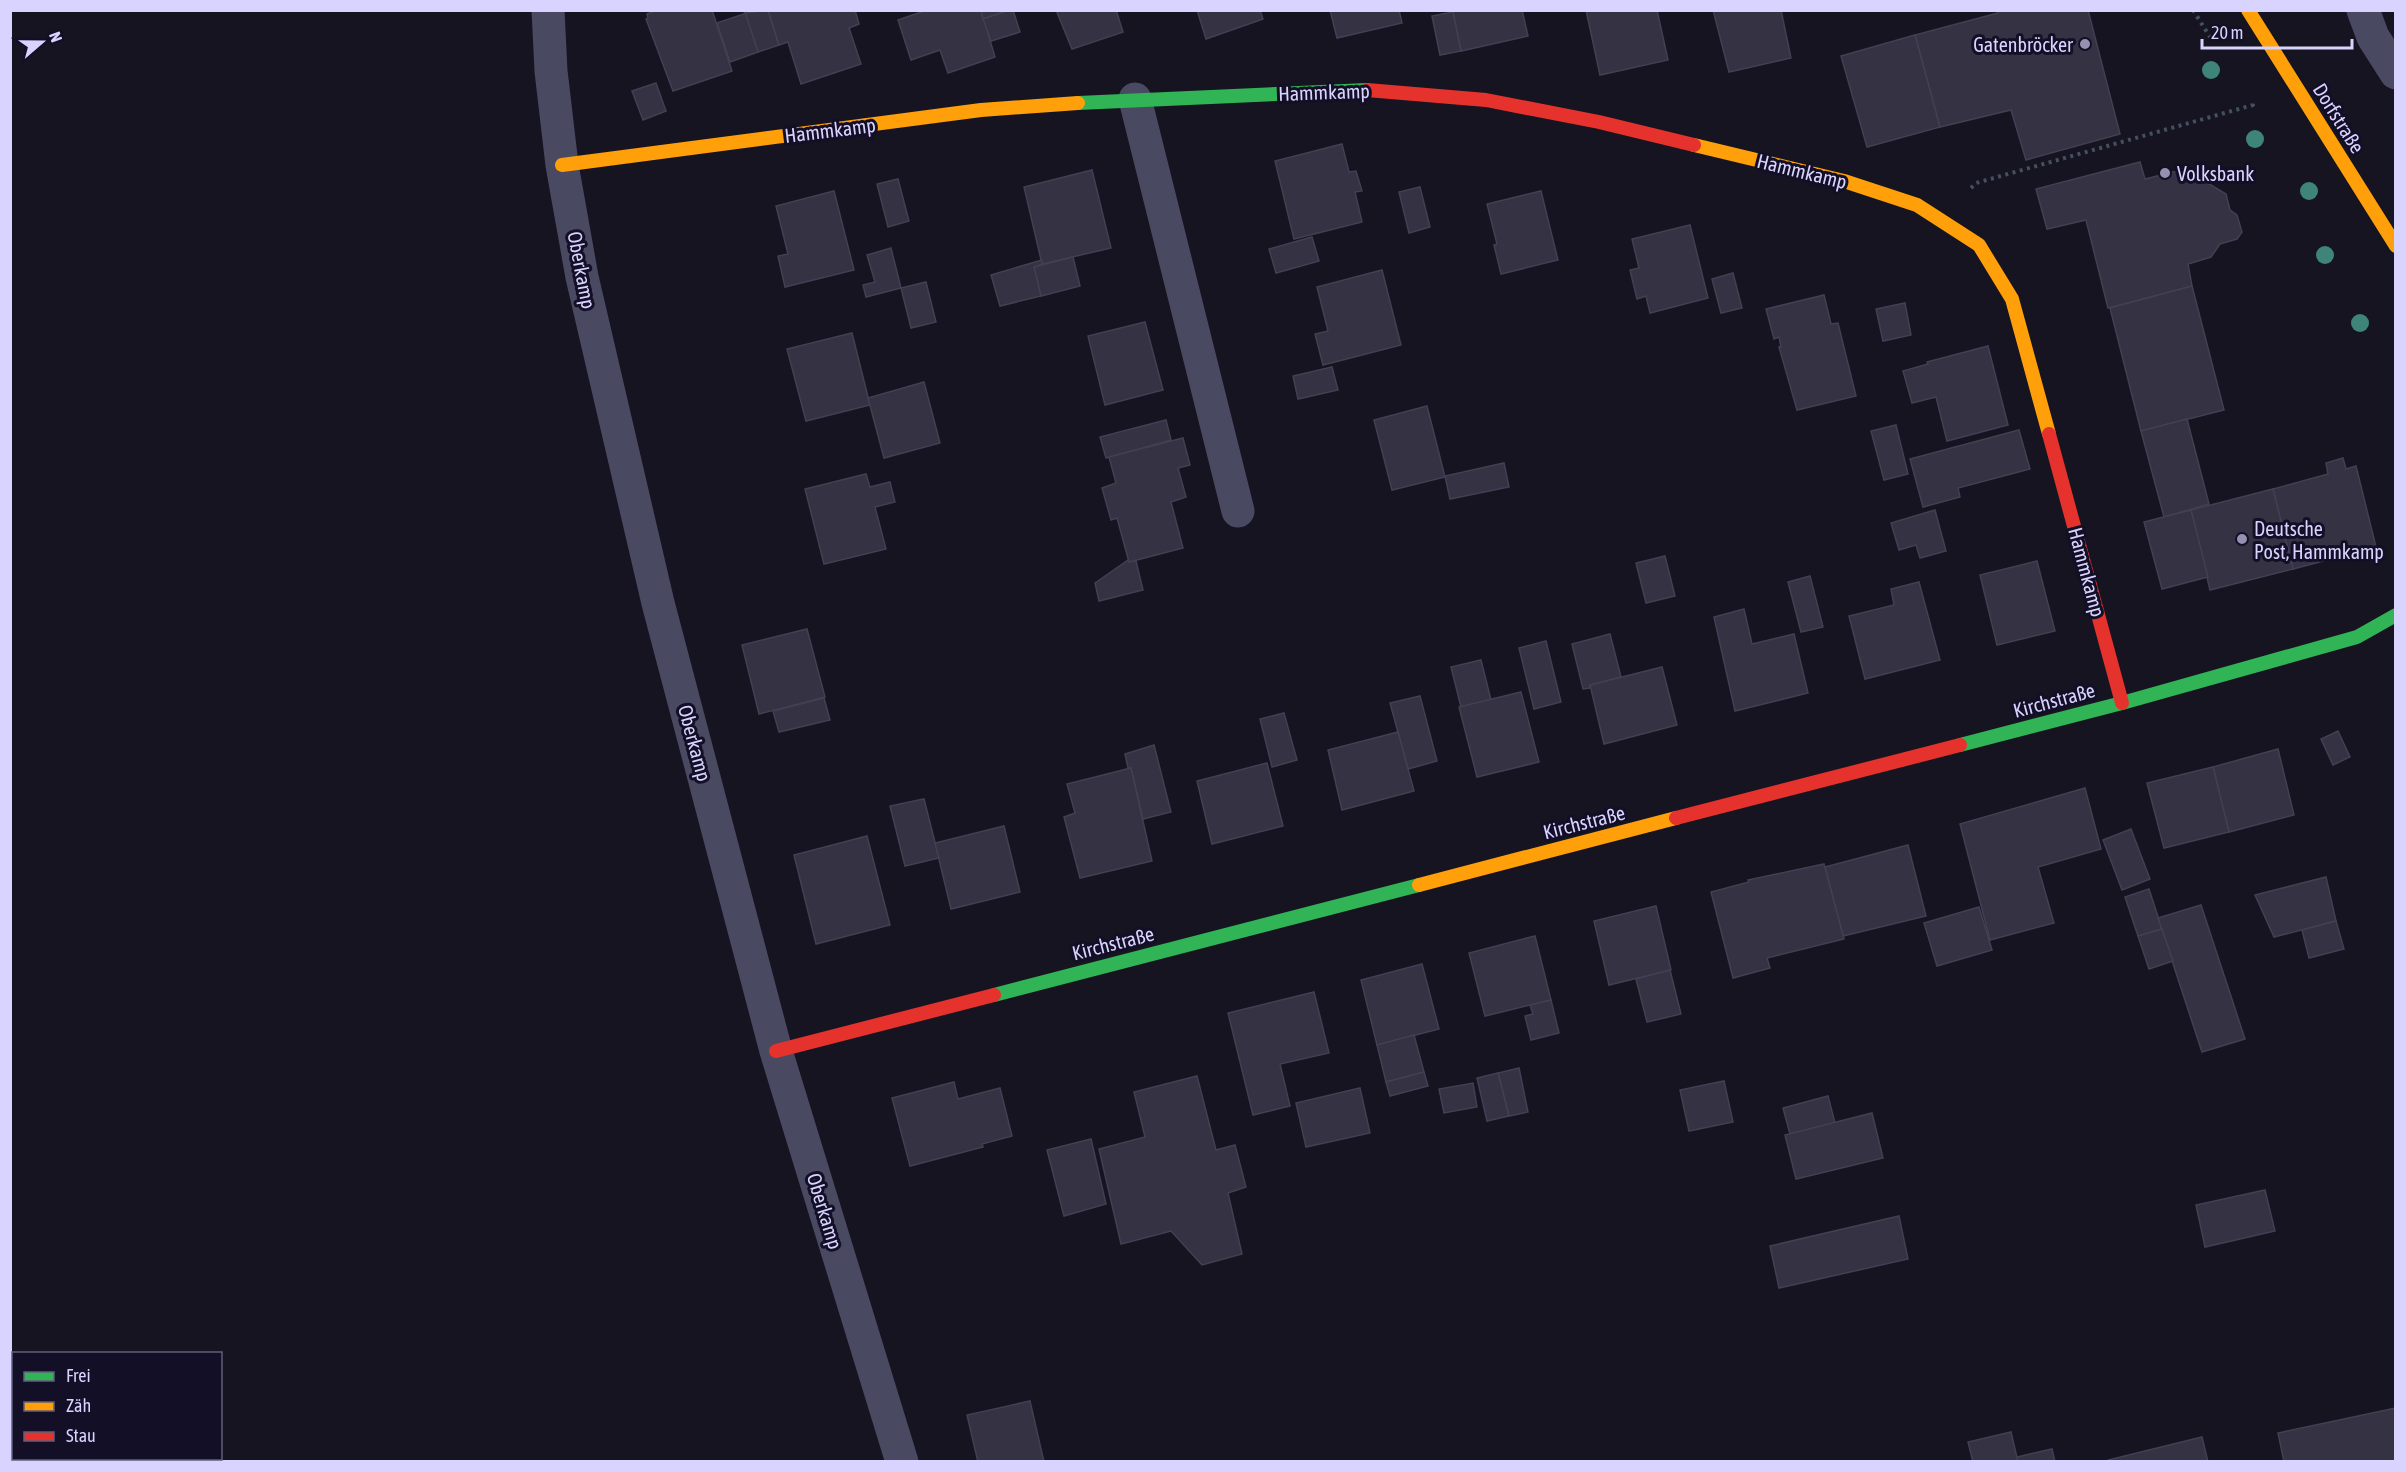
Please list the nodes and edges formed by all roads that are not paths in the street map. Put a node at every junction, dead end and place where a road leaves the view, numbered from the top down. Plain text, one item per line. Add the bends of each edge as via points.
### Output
1 (548, 10) edge
2 (2248, 10) edge
3 (2363, 10) edge
4 (2396, 73) edge
5 (1135, 99) junction
6 (562, 165) junction
7 (2396, 246) edge
8 (1238, 511) dead end
9 (2396, 615) edge
10 (2122, 703) junction
11 (776, 1051) junction
12 (902, 1461) edge

1 - 6 street, Oberkamp
2 - 7 street, Dorfstraße
3 - 4 street via 2373,37
5 - 6 street, Hammkamp via 981,110
5 - 8 street
5 - 10 street, Hammkamp via 1371,90 1486,100 1599,122 1844,181 1917,205 1979,245 2012,299
6 - 11 street, Oberkamp via 582,277 658,603
9 - 10 street, Kirchstraße via 2356,637
10 - 11 street, Kirchstraße
11 - 12 street, Oberkamp

